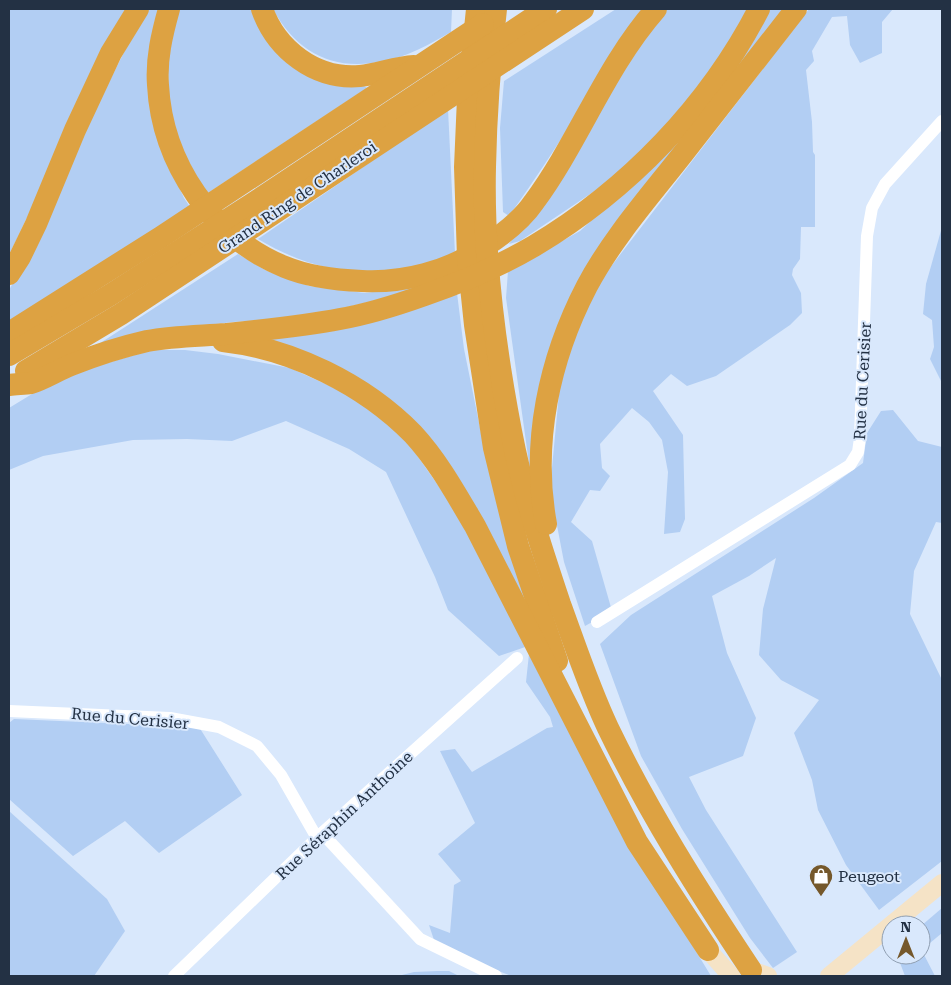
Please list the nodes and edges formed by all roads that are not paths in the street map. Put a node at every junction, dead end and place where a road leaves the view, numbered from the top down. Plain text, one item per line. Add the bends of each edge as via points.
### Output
1 (138, 9) edge
2 (168, 9) edge
3 (262, 9) edge
4 (464, 9) edge
5 (477, 9) edge
6 (496, 9) edge
7 (506, 9) edge
8 (546, 9) edge
9 (582, 9) edge
10 (656, 9) edge
11 (759, 9) edge
12 (796, 9) edge
13 (422, 66) junction
14 (468, 98) junction
15 (942, 121) edge
16 (9, 274) edge
17 (9, 333) edge
18 (182, 337) junction
19 (9, 355) edge
20 (9, 383) edge
21 (549, 572) junction
22 (597, 622) dead end
23 (517, 658) dead end
24 (9, 711) edge
25 (585, 737) junction
26 (320, 835) junction
27 (942, 883) edge
28 (708, 950) junction
29 (859, 951) junction
30 (751, 975) edge
31 (174, 976) edge
32 (496, 976) edge
33 (725, 976) edge
34 (814, 976) edge
35 (829, 976) edge

1 - 16 highway via 111,53 36,224
2 - 10 highway via 158,57 163,115 176,160 210,212 254,251 286,267 342,281 373,282 433,272 480,250 506,231 533,204 617,62
3 - 13 highway via 272,31 310,67 332,74 358,76
4 - 14 highway via 462,83
5 - 14 highway
6 - 21 highway via 485,168 488,259 511,432
7 - 13 highway
8 - 19 highway, Grand Ring de Charleroi via 127,284
9 - 20 highway, Grand Ring de Charleroi via 121,314
11 - 18 highway via 723,70 661,144 618,186 534,246 445,288 342,319
12 - 21 highway via 610,248 572,319 550,384 542,437 544,516 551,554
13 - 17 highway
14 - 25 highway via 465,176 468,258 494,448 518,546
15 - 22 street, Rue du Cerisier via 885,184 872,208 867,236 860,438 858,452 850,465
18 - 20 highway via 105,352 31,382
18 - 25 highway via 230,342 307,363 348,384 413,434 446,476 475,526
21 - 30 highway via 581,664 608,726 658,823
23 - 26 street, Rue Séraphin Anthoine
24 - 26 street, Rue du Cerisier via 170,718 219,727 257,746 281,775
25 - 28 highway via 637,842
26 - 31 street, Rue Séraphin Anthoine
26 - 32 street, Rue du Cerisier via 420,939
27 - 29 main road
28 - 30 main road
28 - 33 main road
29 - 34 main road
29 - 35 main road

